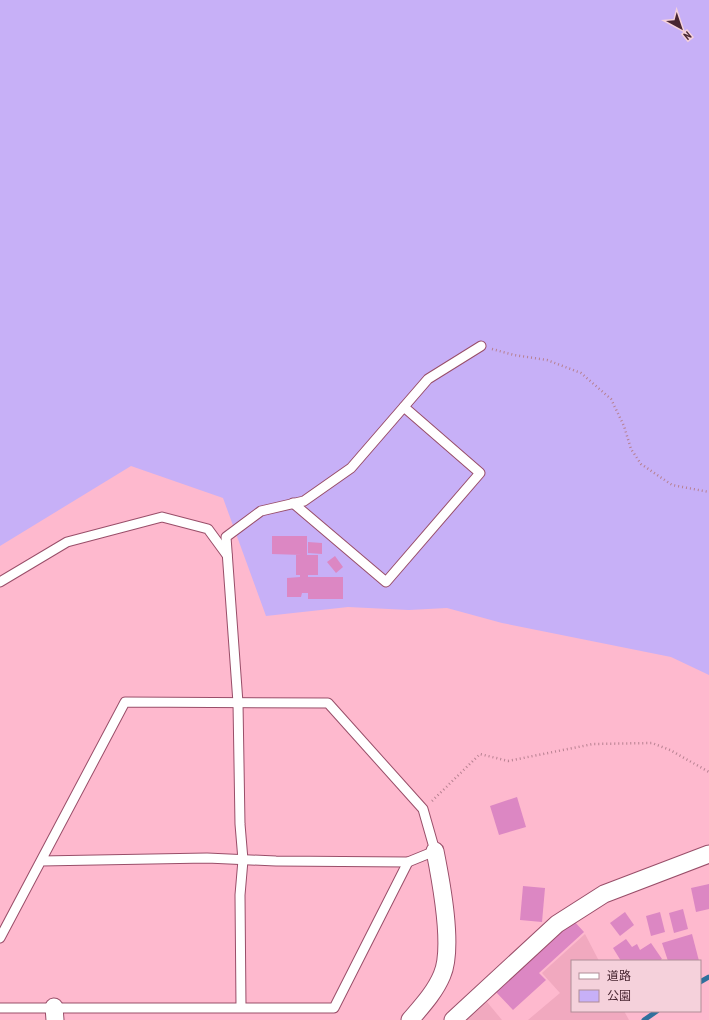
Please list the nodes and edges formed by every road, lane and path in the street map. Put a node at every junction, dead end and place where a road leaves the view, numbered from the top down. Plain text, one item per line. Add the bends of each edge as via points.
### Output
1 (481, 346) joint
2 (404, 407) junction
3 (709, 492) edge
4 (293, 503) junction
5 (228, 555) junction
6 (0, 582) edge
7 (238, 703) junction
8 (709, 772) edge
9 (423, 809) junction
10 (435, 851) junction
11 (709, 854) edge
12 (243, 860) junction
13 (41, 861) junction
14 (408, 862) junction
15 (0, 938) edge
16 (241, 1007) junction
17 (0, 1008) edge
18 (54, 1014) edge
19 (410, 1020) edge
20 (453, 1020) edge

1 - 2 lane via 428,379
1 - 3 path via 547,360 582,373 611,399 624,426 631,449 642,464 672,485
2 - 4 lane via 351,468 304,501
2 - 4 lane via 480,473 386,582
4 - 5 lane via 261,511 226,537
5 - 6 lane via 208,529 162,517 68,542
5 - 7 lane
7 - 9 lane via 328,703
7 - 12 lane
7 - 13 lane via 125,702
8 - 9 path via 652,743 593,744 508,761 480,754
9 - 10 lane
10 - 14 lane
10 - 19 street via 447,956 443,974 436,988
11 - 20 street via 604,894 557,924
12 - 13 lane via 207,858
12 - 14 lane
12 - 16 lane via 240,895
13 - 15 lane
14 - 16 lane via 334,1008
16 - 18 lane
17 - 18 lane

